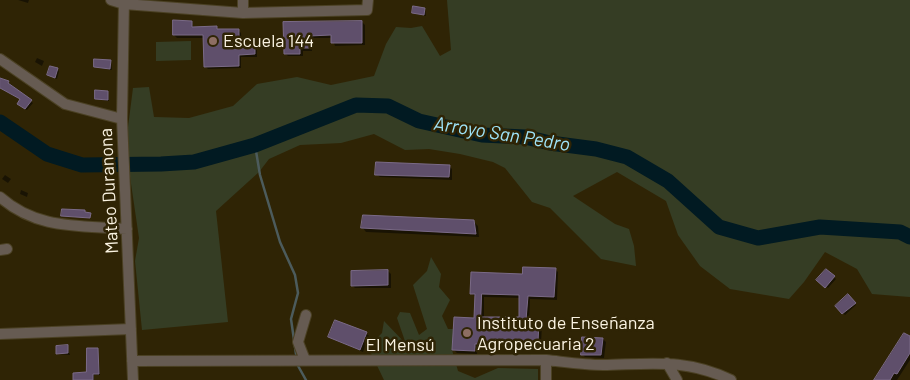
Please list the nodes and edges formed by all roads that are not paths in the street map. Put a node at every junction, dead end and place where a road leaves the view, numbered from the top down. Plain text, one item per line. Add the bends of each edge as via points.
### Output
1 (111, 0) edge
2 (243, 0) edge
3 (124, 2) edge
4 (368, 5) edge
5 (243, 13) junction
6 (0, 59) edge
7 (122, 119) junction
8 (0, 197) edge
9 (127, 229) junction
10 (306, 315) dead end
11 (131, 329) junction
12 (0, 334) edge
13 (305, 360) junction
14 (546, 360) junction
15 (132, 361) junction
16 (666, 363) junction
17 (133, 380) edge
18 (546, 380) edge
19 (677, 380) edge
20 (731, 380) edge

1 - 3 street
2 - 5 street
3 - 5 street
3 - 7 street, Mateo Duranona
4 - 5 street
6 - 7 street via 65,104
7 - 9 street, Mateo Duranona
8 - 9 street via 10,206 40,221
9 - 11 street, Mateo Duranona
10 - 13 street via 298,342
11 - 12 street
11 - 15 street, Mateo Duranona
13 - 14 street, El Mensú
13 - 15 street, El Mensú
14 - 16 street, El Mensú via 582,364
14 - 18 street
15 - 17 street, Mateo Duranona
16 - 19 street
16 - 20 street, El Mensú via 709,369

